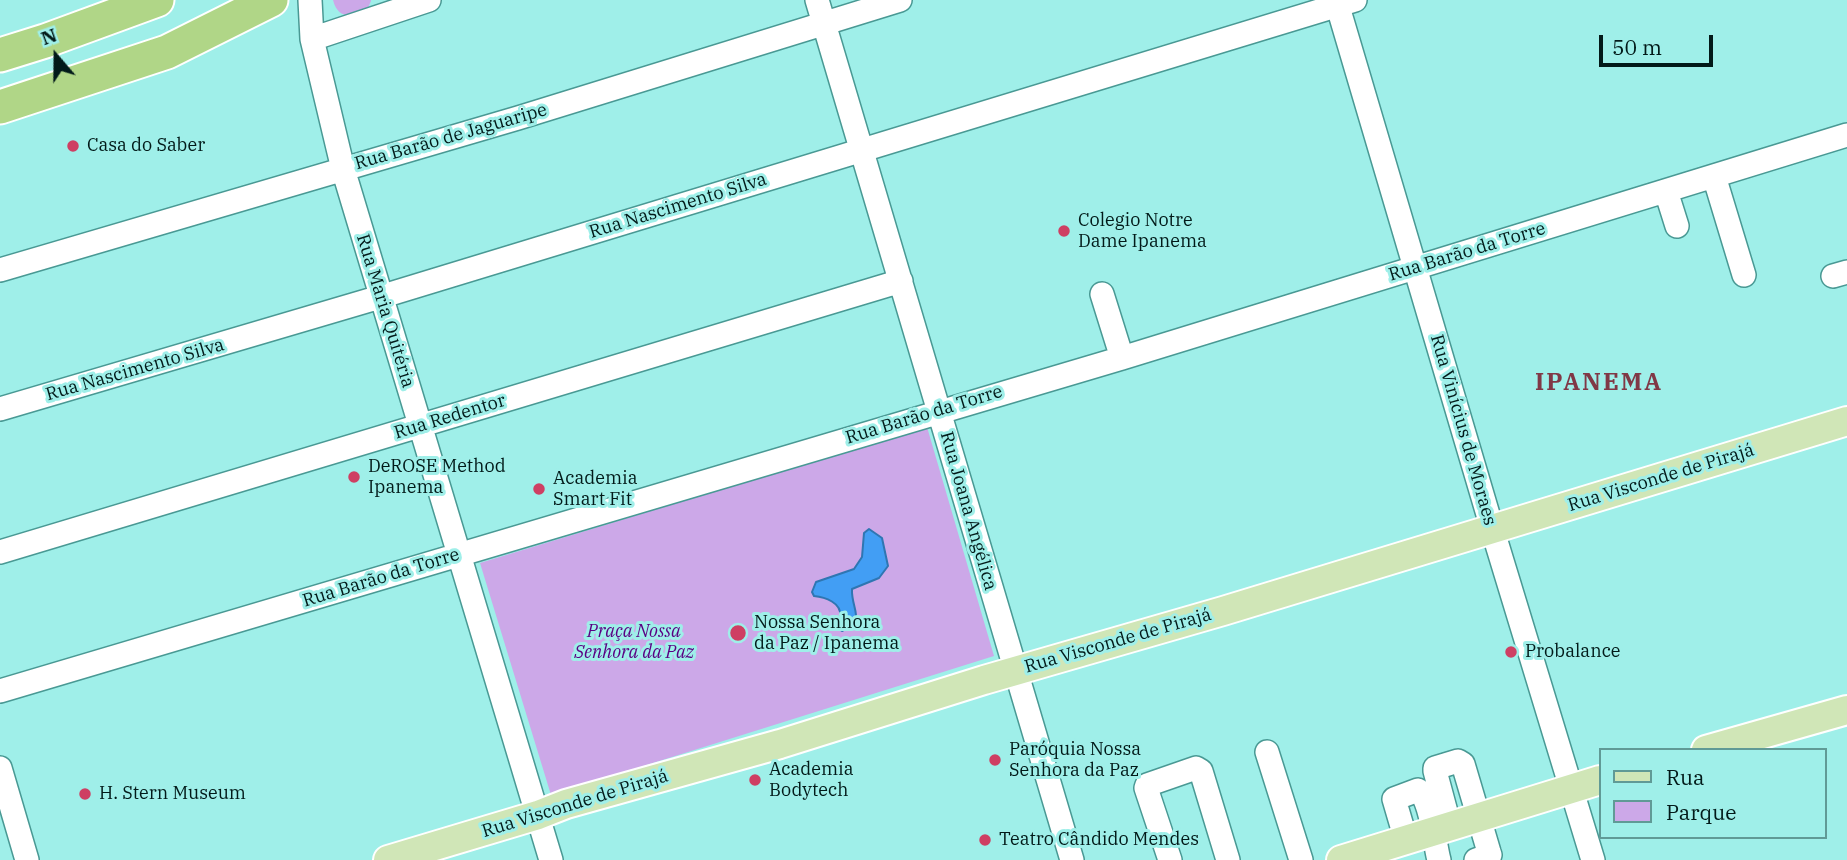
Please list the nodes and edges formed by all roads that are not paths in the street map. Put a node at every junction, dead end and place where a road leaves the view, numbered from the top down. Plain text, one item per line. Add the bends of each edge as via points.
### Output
1 (158, 0) edge
2 (271, 0) edge
3 (310, 0) edge
4 (817, 0) edge
5 (900, 0) edge
6 (418, 1) edge
7 (1343, 2) edge
8 (824, 24) junction
9 (312, 39) junction
10 (45, 41) junction
11 (0, 55) edge
12 (61, 88) junction
13 (0, 107) edge
14 (1844, 143) edge
15 (860, 150) junction
16 (343, 169) junction
17 (1713, 176) junction
18 (1666, 191) junction
19 (1677, 226) dead end
20 (1416, 269) junction
21 (0, 270) edge
22 (1744, 275) dead end
23 (901, 281) junction
24 (1101, 294) dead end
25 (380, 297) junction
26 (1122, 358) junction
27 (0, 410) edge
28 (939, 411) junction
29 (1847, 421) edge
30 (420, 426) junction
31 (1492, 528) junction
32 (0, 552) edge
33 (458, 555) junction
34 (1015, 671) junction
35 (0, 691) edge
36 (1847, 710) edge
37 (1713, 748) edge
38 (1267, 752) dead end
39 (0, 768) edge
40 (1598, 781) edge
41 (1571, 789) junction
42 (538, 815) junction
43 (1479, 818) junction
44 (1442, 829) junction
45 (1406, 840) junction
46 (1222, 859) edge
47 (27, 860) edge
48 (388, 860) edge
49 (551, 860) edge
50 (1072, 860) edge
51 (1170, 860) edge
52 (1301, 860) edge
53 (1341, 860) edge
54 (1439, 860) edge
55 (1476, 860) edge
56 (1593, 860) edge

1 - 10 highway
2 - 12 highway via 167,52
3 - 9 street, Rua Maria Quitéria
4 - 8 street, Rua Joana Angélica
5 - 8 street, Rua Barão de Jaguaripe
6 - 9 street
7 - 15 street, Rua Nascimento Silva
7 - 20 street, Rua Vinícius de Moraes
8 - 15 street, Rua Joana Angélica
8 - 16 street, Rua Barão de Jaguaripe
9 - 16 street, Rua Maria Quitéria
10 - 11 highway
10 - 12 highway via 9,64 6,78 19,91
12 - 13 highway
14 - 17 street, Rua Barão da Torre
15 - 23 street, Rua Joana Angélica
15 - 25 street, Rua Nascimento Silva
16 - 21 street, Rua Barão de Jaguaripe
16 - 25 street, Rua Maria Quitéria
17 - 18 street, Rua Barão da Torre
17 - 22 street
18 - 19 street
18 - 20 street, Rua Barão da Torre
20 - 26 street, Rua Barão da Torre
20 - 31 street, Rua Vinícius de Moraes
23 - 28 street, Rua Joana Angélica
23 - 30 street, Rua Redentor
24 - 26 street
25 - 27 street, Rua Nascimento Silva
25 - 30 street, Rua Maria Quitéria
26 - 28 street, Rua Barão da Torre
28 - 33 street, Rua Barão da Torre
28 - 34 street, Rua Joana Angélica
29 - 31 main road, Rua Visconde de Pirajá
30 - 32 street, Rua Redentor
30 - 33 street, Rua Maria Quitéria
31 - 34 main road, Rua Visconde de Pirajá
31 - 41 street, Rua Vinícius de Moraes
33 - 35 street, Rua Barão da Torre
33 - 42 street, Rua Maria Quitéria
34 - 42 main road, Rua Visconde de Pirajá
34 - 50 street, Rua Joana Angélica
36 - 37 main road
38 - 52 street
39 - 47 street
40 - 41 main road
41 - 43 main road
41 - 56 street, Rua Vinícius de Moraes
42 - 48 main road, Rua Visconde de Pirajá
42 - 49 street, Rua Maria Quitéria
43 - 44 main road
43 - 44 street via 1463,764 1458,761 1435,768
43 - 55 street via 1490,855
44 - 45 main road
44 - 45 street via 1418,790 1395,797
44 - 54 street
45 - 53 main road
46 - 51 street via 1201,771 1196,768 1146,788

